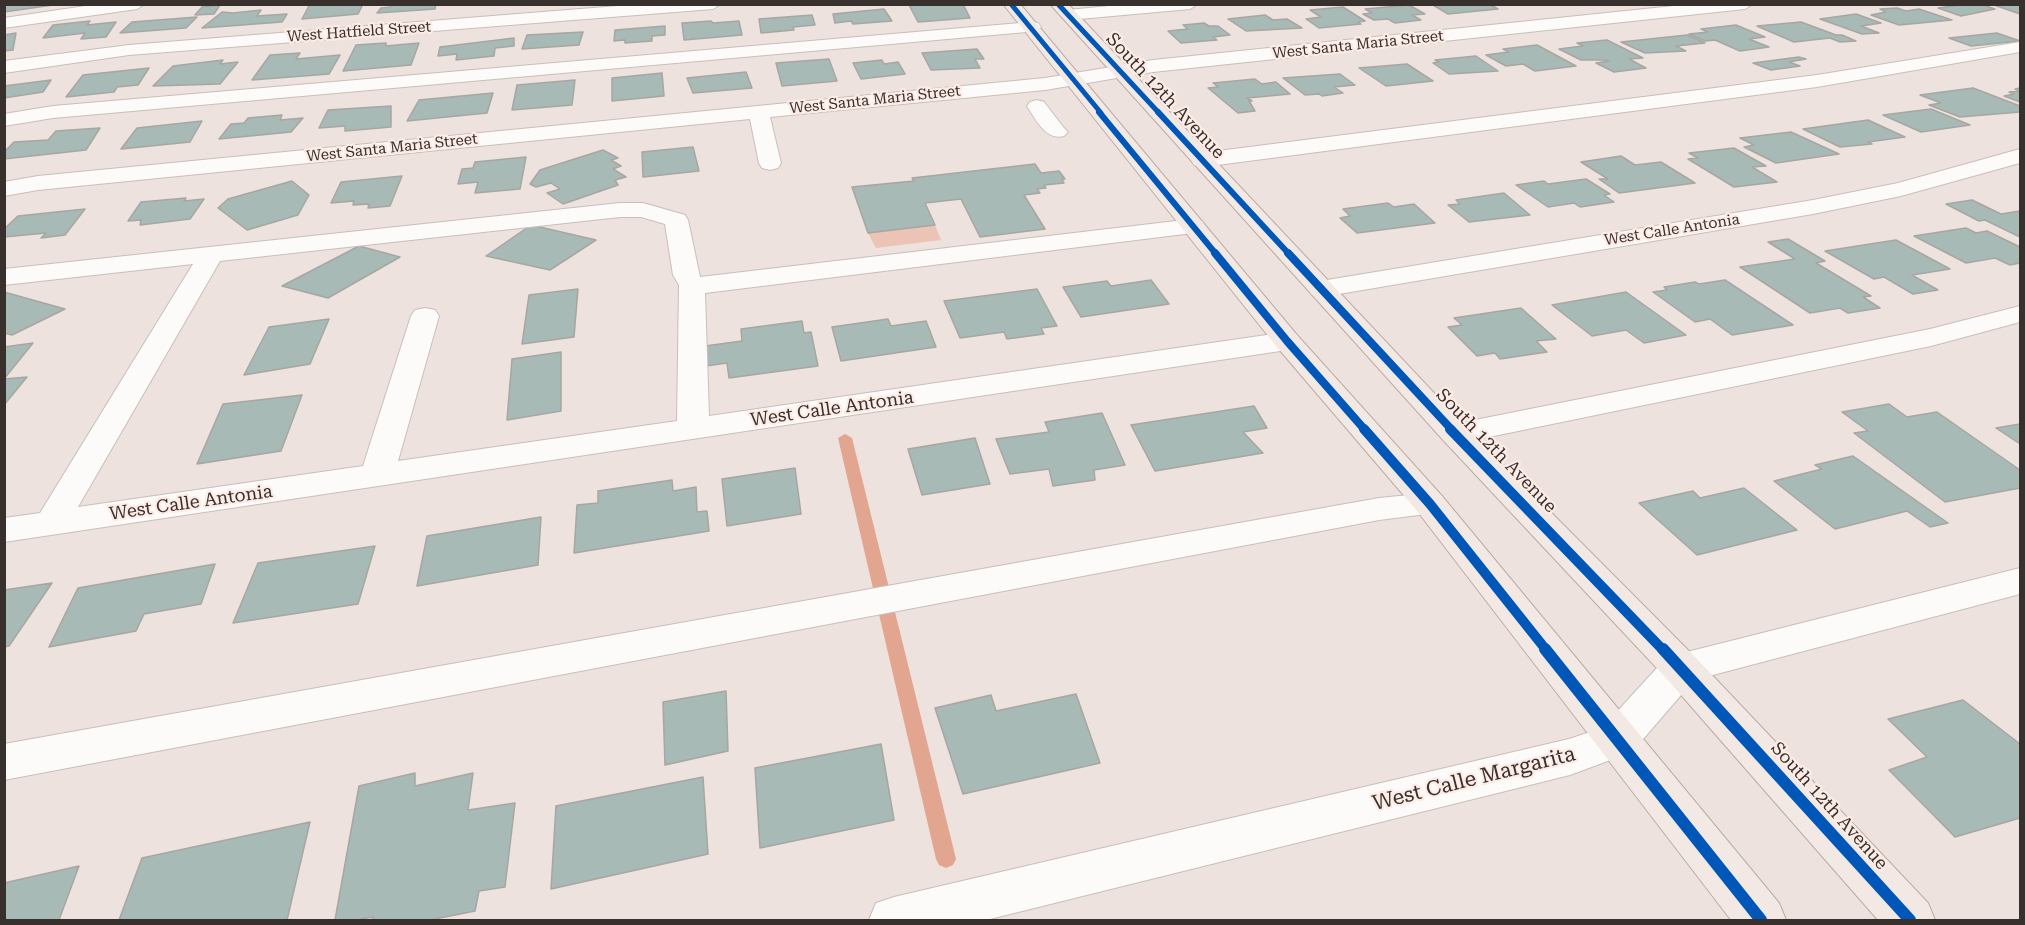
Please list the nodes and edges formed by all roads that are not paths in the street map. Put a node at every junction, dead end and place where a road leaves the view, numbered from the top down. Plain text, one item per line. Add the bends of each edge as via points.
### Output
1 (136, 4) edge
2 (713, 4) edge
3 (1190, 4) edge
4 (1745, 4) edge
5 (1063, 10) edge
6 (1021, 16) edge
7 (4, 24) edge
8 (2020, 47) edge
9 (4, 67) edge
10 (1119, 71) junction
11 (1072, 80) junction
12 (1037, 106) dead end
13 (759, 112) junction
14 (4, 120) edge
15 (1057, 132) dead end
16 (2020, 156) edge
17 (1202, 160) junction
18 (770, 163) dead end
19 (4, 189) edge
20 (1193, 226) junction
21 (211, 255) junction
22 (4, 277) edge
23 (692, 285) junction
24 (1321, 289) junction
25 (2020, 314) edge
26 (425, 316) dead end
27 (1287, 341) junction
28 (693, 429) junction
29 (1455, 434) junction
30 (377, 476) junction
31 (1430, 504) junction
32 (51, 523) junction
33 (4, 530) edge
34 (2020, 581) edge
35 (1681, 668) junction
36 (1617, 740) junction
37 (4, 762) edge
38 (894, 921) edge
39 (1761, 921) edge
40 (1910, 921) edge

1 - 7 street
2 - 9 street, West Hatfield Street via 129,50
3 - 5 street
4 - 10 street, West Santa Maria Street
5 - 10 main road, South 12th Avenue
6 - 11 main road
6 - 14 street
8 - 17 street via 1636,105
10 - 11 street, West Santa Maria Street
10 - 17 main road, South 12th Avenue
11 - 13 street, West Santa Maria Street
11 - 20 main road
12 - 15 street
13 - 18 street
13 - 19 street, West Santa Maria Street
16 - 24 street, West Calle Antonia via 1901,189 1813,207
17 - 24 main road, South 12th Avenue
20 - 23 street
20 - 27 main road
21 - 22 street
21 - 23 street via 643,210 676,220 686,275
21 - 32 street
23 - 28 street
24 - 29 main road, South 12th Avenue
25 - 29 street via 1931,337
26 - 30 street
27 - 28 street, West Calle Antonia
27 - 31 main road
28 - 30 street, West Calle Antonia
29 - 35 main road, South 12th Avenue
30 - 32 street, West Calle Antonia
31 - 36 main road
31 - 37 street via 1368,511
32 - 33 street, West Calle Antonia
34 - 35 street
35 - 36 street
35 - 40 main road, South 12th Avenue
36 - 38 street, West Calle Margarita via 1548,762
36 - 39 main road

